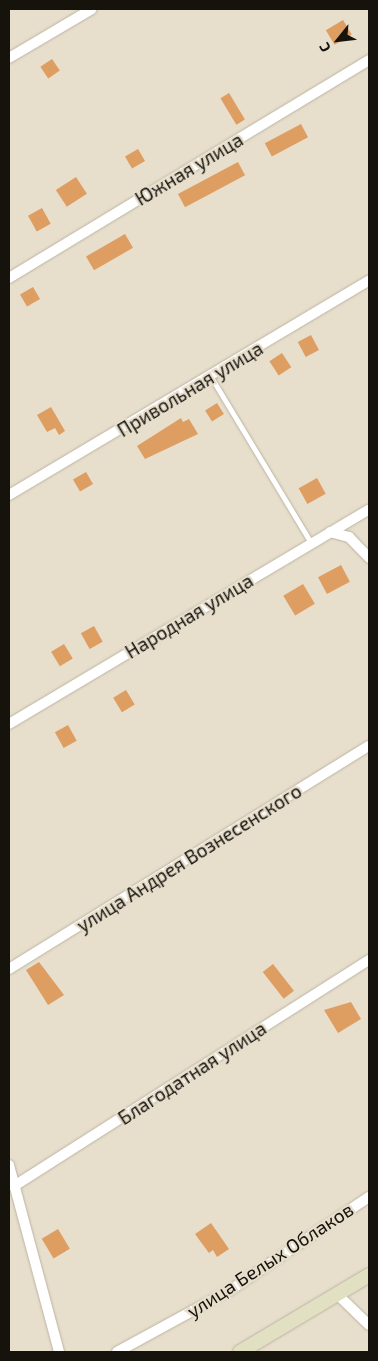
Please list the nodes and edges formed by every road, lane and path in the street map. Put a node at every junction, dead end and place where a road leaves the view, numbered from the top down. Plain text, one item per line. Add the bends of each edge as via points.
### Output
1 (92, 9) edge
2 (9, 58) edge
3 (369, 60) edge
4 (9, 278) edge
5 (369, 280) edge
6 (211, 377) junction
7 (9, 494) edge
8 (369, 509) edge
9 (330, 532) junction
10 (311, 543) junction
11 (369, 558) edge
12 (9, 724) edge
13 (369, 746) edge
14 (369, 960) edge
15 (9, 969) edge
16 (9, 1165) edge
17 (14, 1186) junction
18 (369, 1197) edge
19 (369, 1275) edge
20 (338, 1295) junction
21 (369, 1325) edge
22 (59, 1352) edge
23 (117, 1352) edge
24 (240, 1352) edge

1 - 2 street
3 - 4 street, Южная улица
5 - 6 street, Привольная улица
6 - 7 street, Привольная улица
6 - 10 lane
8 - 9 street, Народная улица
9 - 10 street, Народная улица
9 - 11 street via 348,537
10 - 12 street, Народная улица
13 - 15 street, улица Андрея Вознесенского
14 - 17 street, Благодатная улица
16 - 17 street
17 - 22 street
18 - 23 street, улица Белых Облаков via 229,1291
19 - 20 street
20 - 21 street
20 - 24 street

